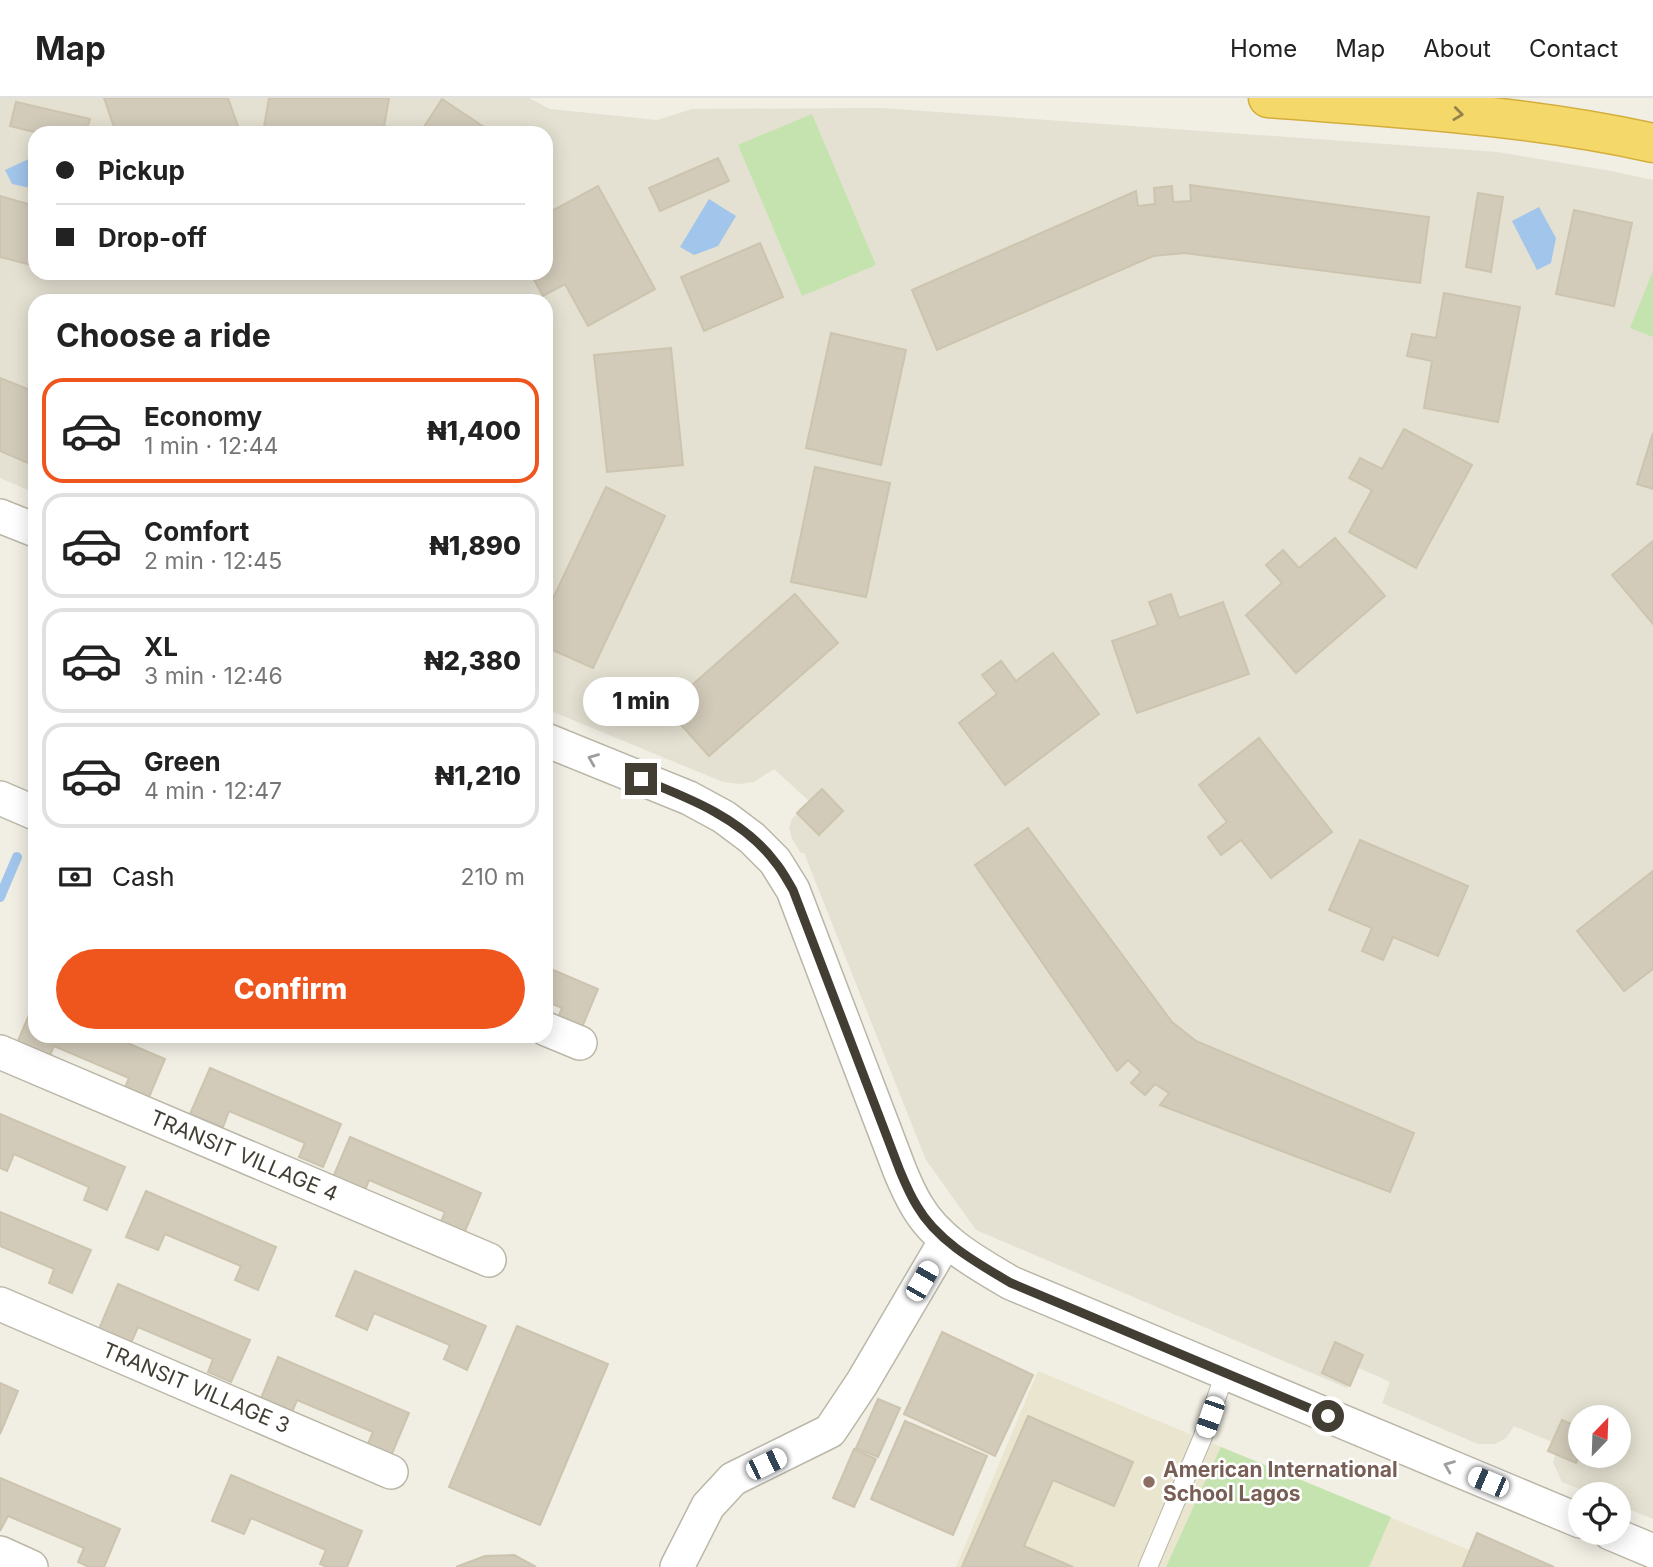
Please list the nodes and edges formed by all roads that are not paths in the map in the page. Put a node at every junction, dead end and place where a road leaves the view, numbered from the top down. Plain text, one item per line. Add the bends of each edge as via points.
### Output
1 (1268, 98) edge
2 (1653, 143) edge
3 (0, 516) edge
4 (28, 527) edge
5 (553, 743) edge
6 (0, 798) edge
7 (28, 810) edge
8 (553, 1032) edge
9 (580, 1043) dead end
10 (0, 1052) edge
11 (946, 1240) junction
12 (489, 1260) dead end
13 (0, 1304) edge
14 (1225, 1373) junction
15 (391, 1472) dead end
16 (1568, 1516) edge
17 (1631, 1542) edge
18 (1653, 1551) edge
19 (0, 1553) edge
20 (32, 1567) edge
21 (677, 1567) edge
22 (1148, 1567) edge

1 -> 2 highway via 1436,111 1611,133
3 - 4 street
11 -> 5 street via 918,1208 900,1171 793,890 775,861 724,817 689,798
6 - 7 street
8 - 9 street
10 - 12 street, TRANSIT VILLAGE 4
11 - 14 street via 1011,1283
11 - 21 street via 830,1431 733,1479 708,1506
13 - 15 street, TRANSIT VILLAGE 3
16 -> 14 street
14 - 22 lane
17 - 18 street
19 - 20 street

